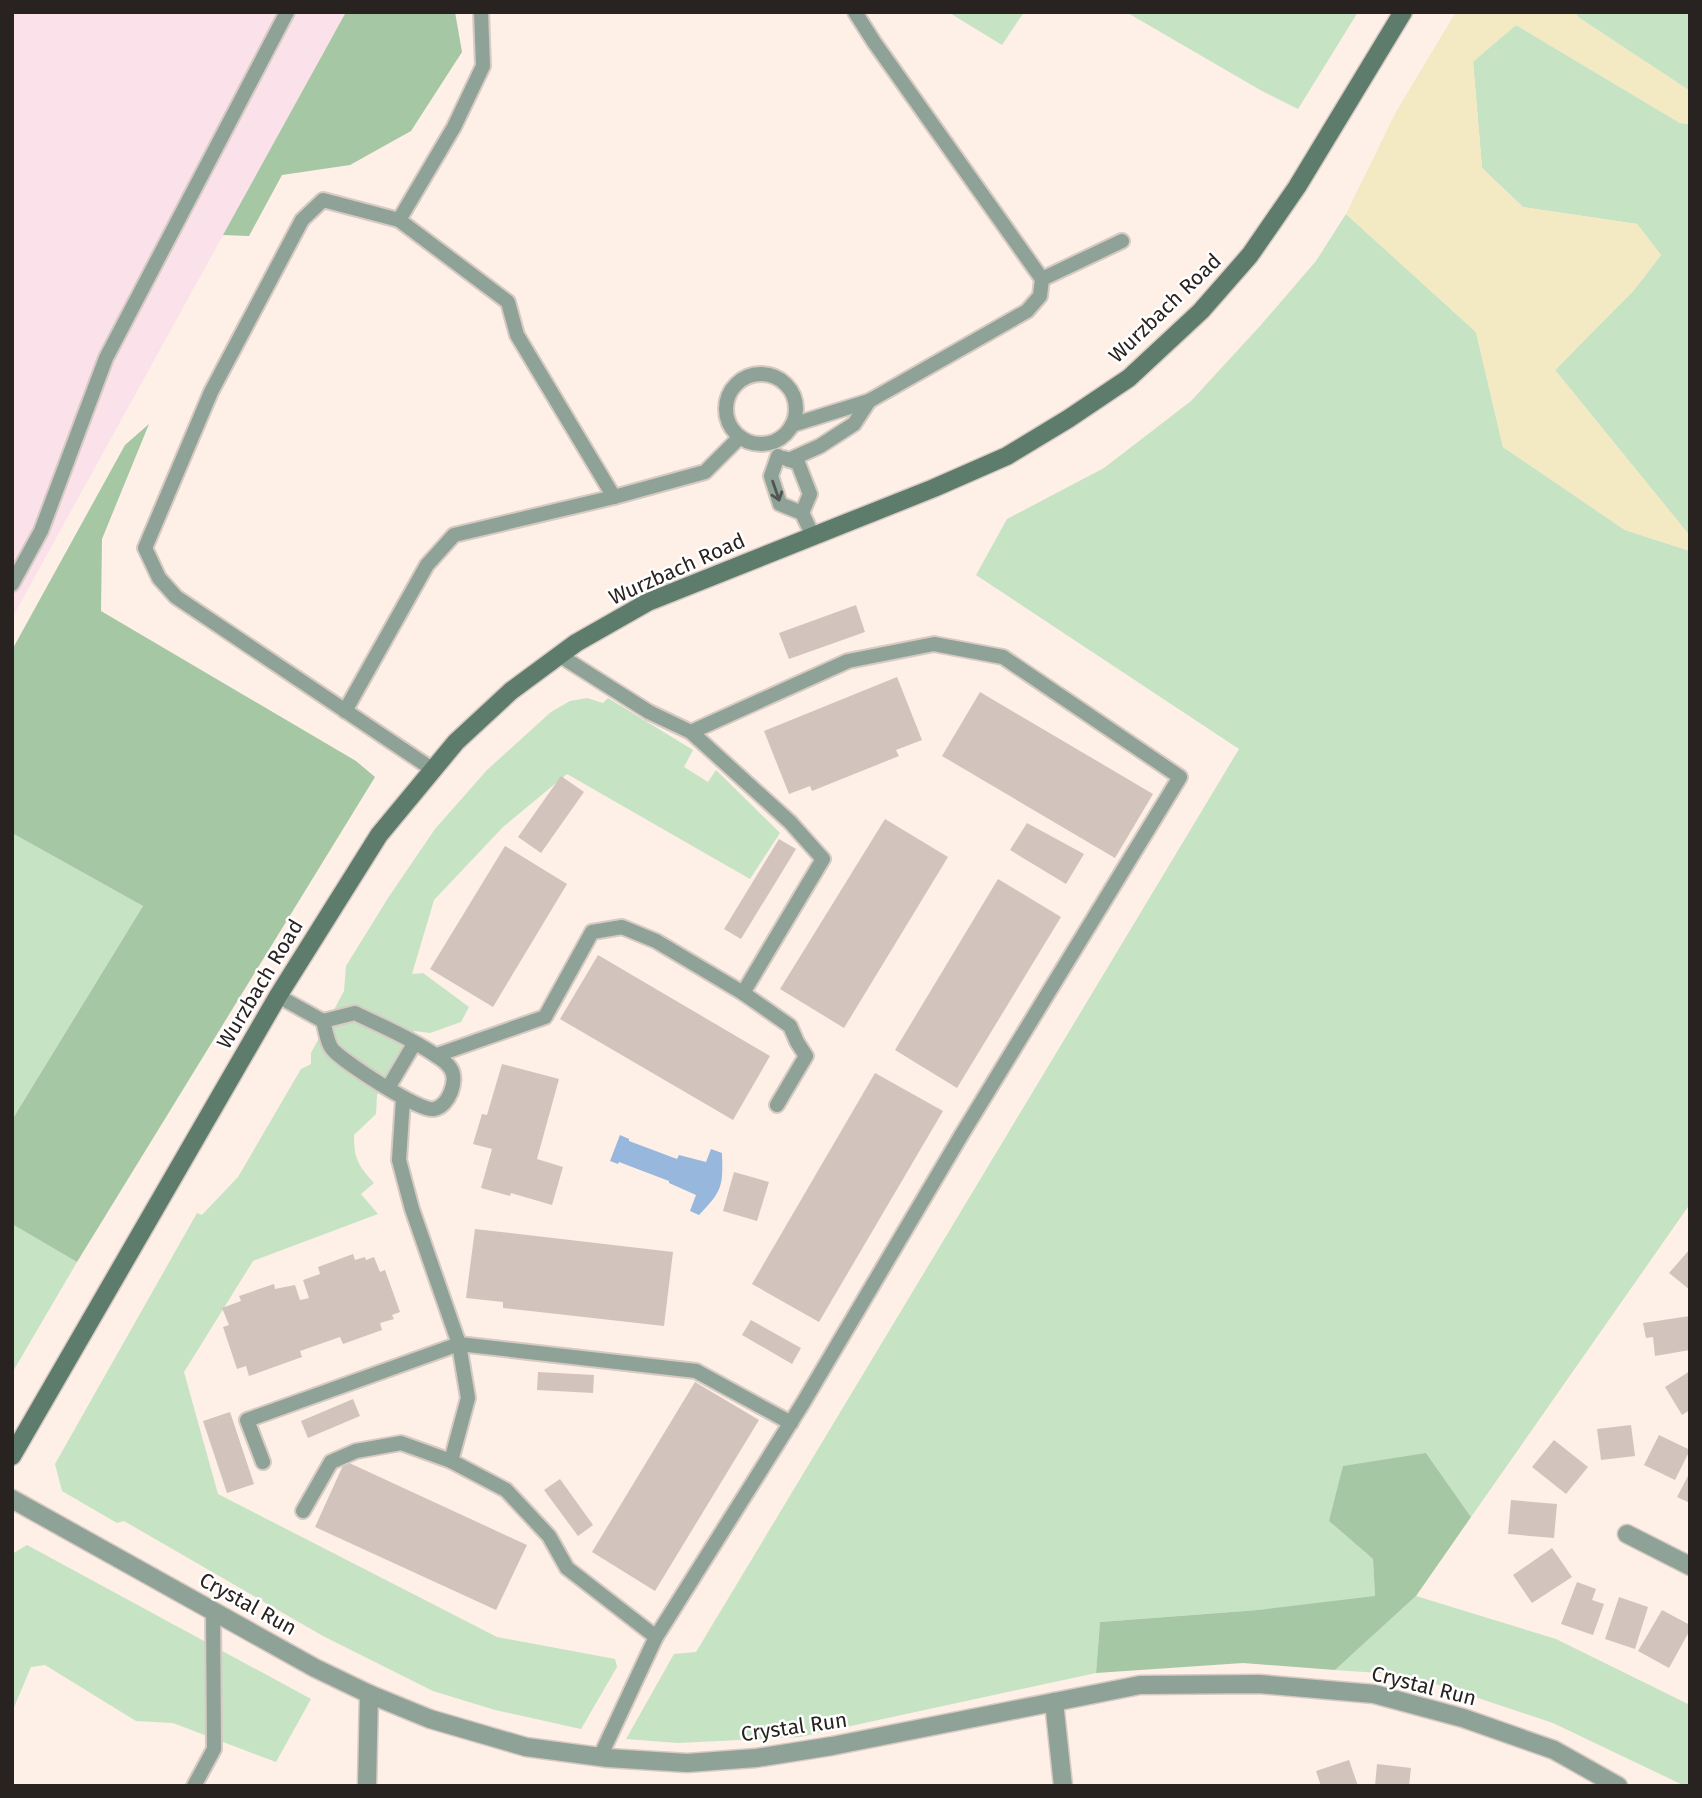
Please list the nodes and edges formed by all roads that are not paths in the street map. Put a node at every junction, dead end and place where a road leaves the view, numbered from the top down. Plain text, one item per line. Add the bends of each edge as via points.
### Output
1 (286, 12) edge
2 (481, 12) edge
3 (855, 12) edge
4 (1403, 12) edge
5 (399, 220) junction
6 (1122, 241) dead end
7 (1042, 279) junction
8 (869, 401) junction
9 (792, 425) junction
10 (740, 437) junction
11 (779, 453) junction
12 (614, 497) junction
13 (802, 513) junction
14 (813, 536) junction
15 (12, 584) edge
16 (559, 655) junction
17 (345, 711) junction
18 (691, 732) junction
19 (432, 769) junction
20 (743, 993) junction
21 (278, 996) junction
22 (323, 1021) junction
23 (414, 1044) junction
24 (436, 1055) junction
25 (388, 1088) junction
26 (403, 1099) junction
27 (777, 1105) dead end
28 (459, 1343) junction
29 (791, 1423) junction
30 (12, 1456) edge
31 (451, 1461) junction
32 (263, 1462) dead end
33 (12, 1499) edge
34 (303, 1511) dead end
35 (1627, 1534) dead end
36 (1690, 1566) edge
37 (214, 1610) junction
38 (656, 1637) junction
39 (369, 1694) junction
40 (1054, 1702) junction
41 (600, 1757) junction
42 (194, 1786) edge
43 (367, 1786) edge
44 (1063, 1786) edge
45 (1618, 1786) edge

1 - 15 lane via 106,358 41,531
2 - 5 lane via 483,66 454,127
3 - 7 lane
4 - 14 main road, Wurzbach Road via 1297,187 1250,255 1200,311 1129,378 1007,456
5 - 12 lane via 508,302 517,335
5 - 17 lane via 323,200 302,220 211,392 145,548 159,578 176,597
6 - 7 lane
7 - 8 lane via 1040,296 1027,312
8 - 9 lane
8 - 11 lane via 854,424 820,446
9 - 10 lane via 796,405 787,386 769,375 748,377 732,390 726,410
9 - 11 lane
10 - 11 lane
10 - 12 lane via 705,472
11 - 13 lane via 798,463 810,494
11 -> 13 lane via 771,476 780,504
12 - 17 lane via 454,536 427,565
13 - 14 lane
14 - 16 main road, Wurzbach Road via 648,602
16 - 18 lane via 649,712
16 - 19 main road, Wurzbach Road via 511,691
17 - 19 lane
18 - 20 lane via 790,822 823,859
18 - 29 lane via 848,661 934,644 1003,657 1180,777
19 - 21 main road, Wurzbach Road via 379,835
20 - 24 lane via 656,941 622,927 592,932 545,1017
20 - 27 lane via 790,1026 806,1056
21 - 22 lane
21 - 30 main road, Wurzbach Road
22 - 23 lane via 355,1013
22 - 25 lane via 331,1050
23 - 24 lane
23 - 25 lane
24 - 26 lane via 452,1070 451,1093 444,1103 424,1109
25 - 26 lane
26 - 28 lane via 399,1160
28 - 29 lane via 696,1371
28 - 31 lane via 468,1398
28 - 32 lane via 247,1420
29 - 38 lane
31 - 34 lane via 401,1443 356,1451 331,1462
31 - 38 lane via 506,1490 549,1536 567,1568
33 - 37 street, Crystal Run
35 - 36 street
37 - 39 street, Crystal Run
37 - 42 lane via 214,1749
38 - 41 lane
39 - 41 street, Crystal Run via 430,1719 526,1747
39 - 43 street
40 - 41 street, Crystal Run via 756,1758 687,1763
40 - 44 street
40 - 45 street, Crystal Run via 1140,1685 1259,1684 1374,1694 1463,1718 1554,1750

